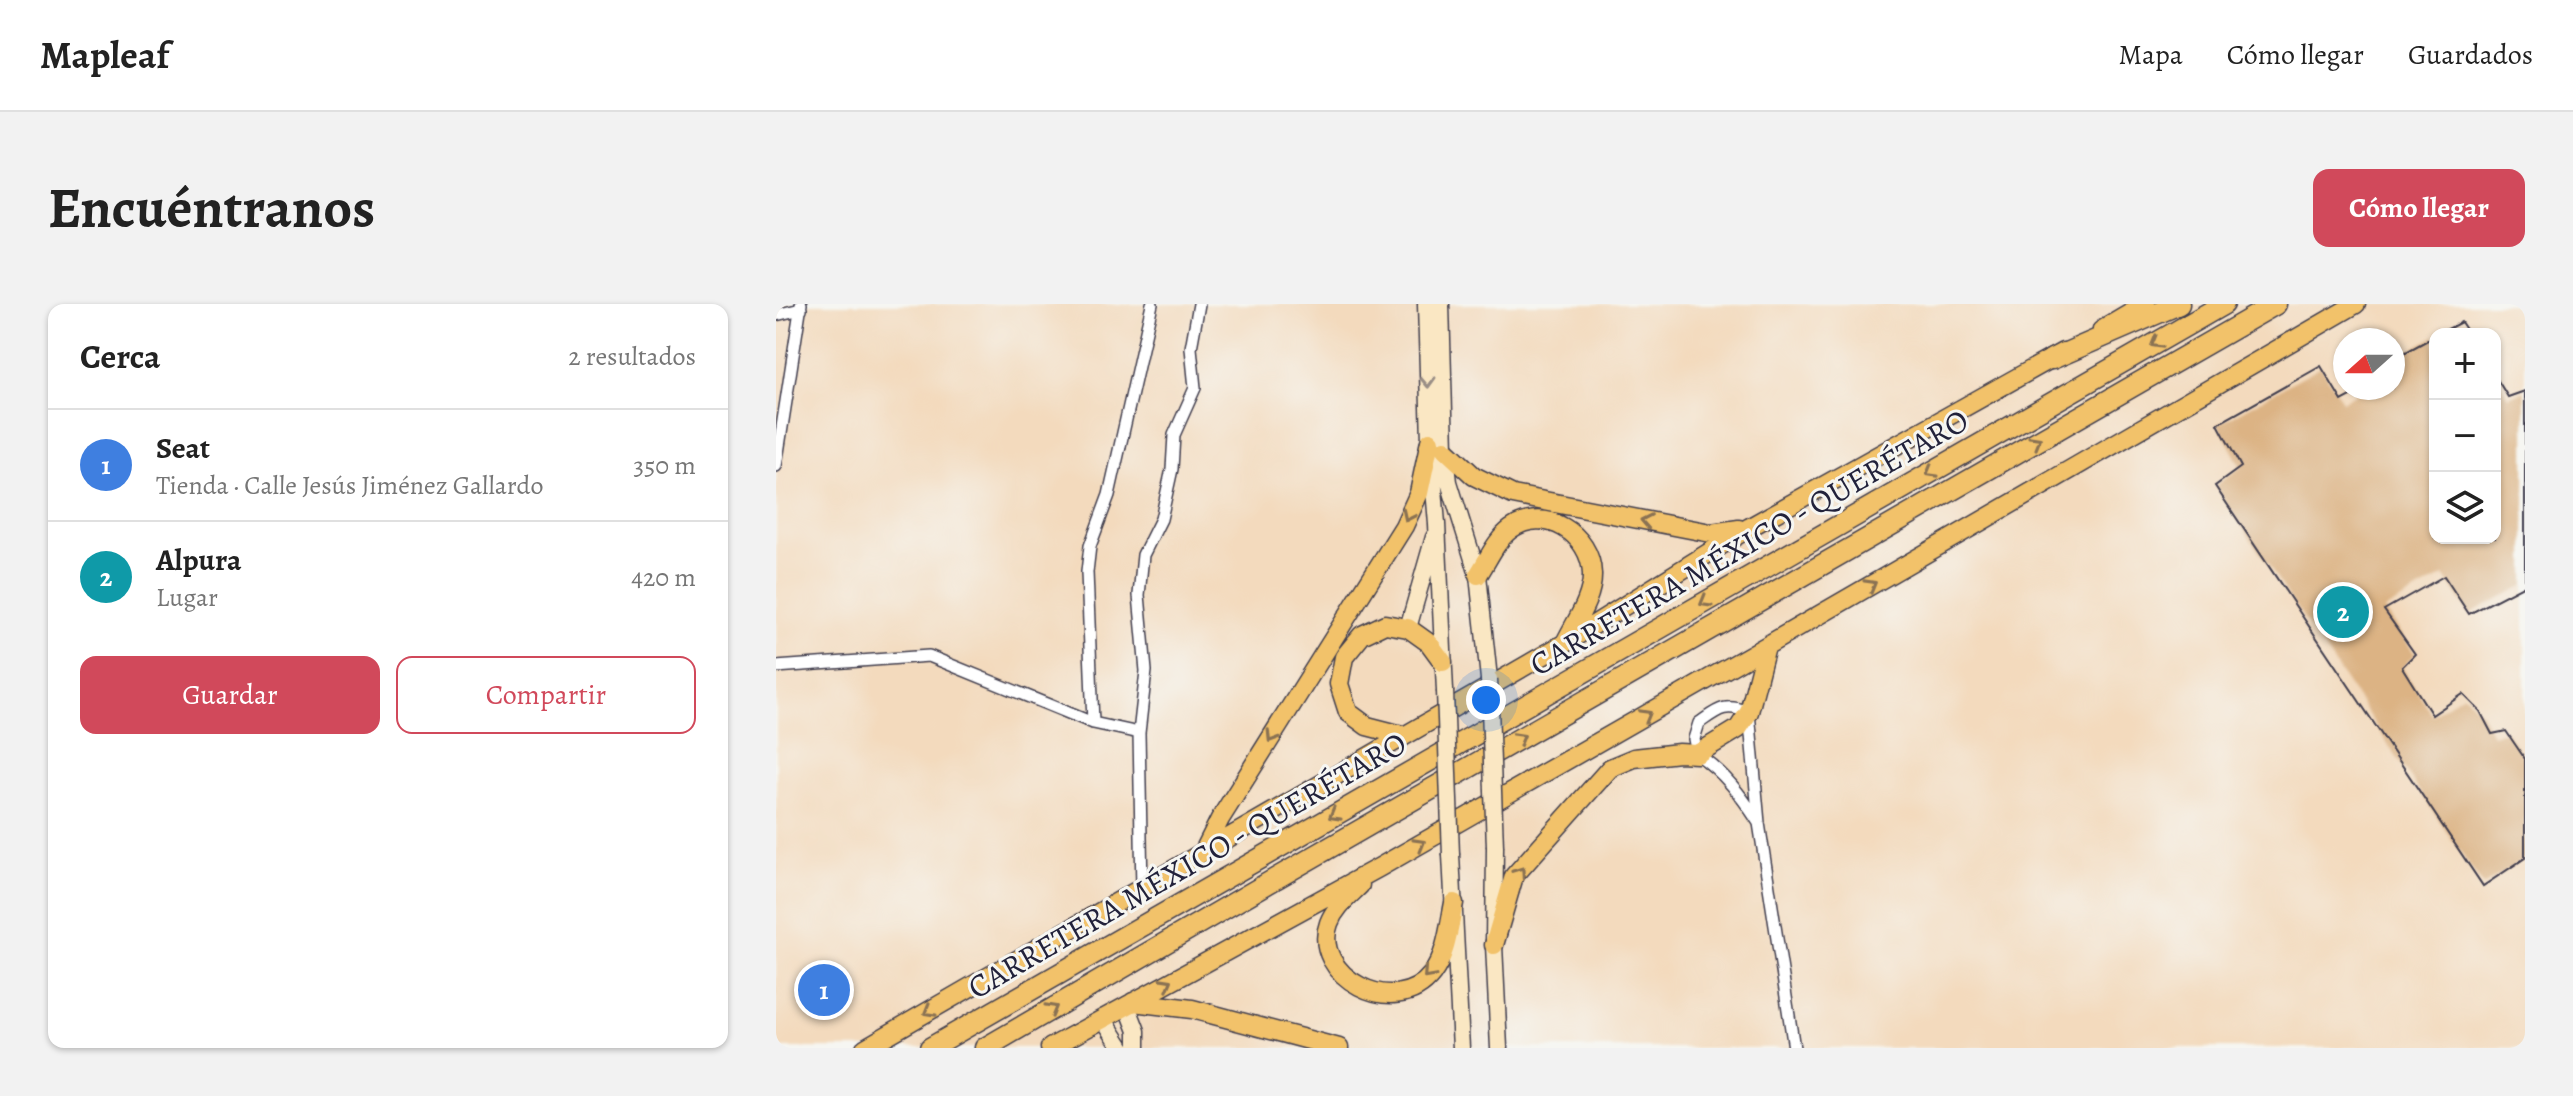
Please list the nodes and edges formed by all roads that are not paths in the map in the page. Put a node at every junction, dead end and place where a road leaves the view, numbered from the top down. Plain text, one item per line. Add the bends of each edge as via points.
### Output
1 (1152, 304) edge
2 (1199, 304) edge
3 (1426, 304) edge
4 (1441, 304) edge
5 (2146, 304) edge
6 (2179, 304) edge
7 (2224, 304) edge
8 (2276, 304) edge
9 (2356, 304) edge
10 (801, 306) edge
11 (776, 315) edge
12 (2052, 359) junction
13 (1438, 445) junction
14 (776, 466) edge
15 (1437, 524) junction
16 (1750, 527) junction
17 (1478, 575) junction
18 (1408, 628) junction
19 (1565, 643) junction
20 (1766, 646) junction
21 (1443, 662) junction
22 (776, 667) edge
23 (1749, 712) junction
24 (1093, 723) junction
25 (1139, 733) junction
26 (1402, 735) junction
27 (1697, 754) junction
28 (1759, 823) junction
29 (1203, 853) junction
30 (1380, 867) junction
31 (1142, 889) junction
32 (1454, 903) junction
33 (1494, 945) junction
34 (1130, 1003) junction
35 (1103, 1018) junction
36 (865, 1048) edge
37 (930, 1048) edge
38 (985, 1048) edge
39 (1050, 1048) edge
40 (1122, 1048) edge
41 (1137, 1048) edge
42 (1339, 1048) edge
43 (1461, 1048) edge
44 (1499, 1048) edge
45 (1794, 1048) edge

1 - 24 street via 1109,495 1090,546
2 - 25 street via 1191,348 1195,388 1174,435 1161,519 1143,555 1139,595 1146,671
3 -> 13 main road
4 - 13 main road
5 - 12 main road
6 - 12 highway
7 -> 37 highway, CARRETERA MÉXICO - QUERÉTARO
38 -> 8 highway, CARRETERA MÉXICO - QUERÉTARO
20 -> 9 main road
10 - 11 street
10 - 14 street
12 - 16 main road
13 - 15 main road
16 -> 13 main road via 1711,533 1513,495 1474,476
13 - 17 main road
13 -> 29 main road via 1404,526
15 - 18 main road
15 - 21 main road
16 - 19 main road
17 - 19 main road via 1513,527 1545,520 1571,531 1588,555 1592,574 1587,598
17 - 33 main road, bridge via 1489,679
18 - 21 main road
18 - 26 main road via 1385,624 1362,635 1344,657 1339,684 1348,712 1367,726
19 - 26 main road
20 - 23 main road
30 -> 20 main road
21 - 32 main road, bridge
22 - 24 street via 929,656
23 - 27 main road via 1738,729
23 - 27 street via 1722,707 1699,723
23 - 28 street
24 - 25 street
25 - 31 street
26 - 29 main road
27 - 28 street via 1736,787
33 -> 27 main road via 1514,876 1610,768 1634,758
28 - 45 street
29 - 31 main road
32 -> 30 main road via 1443,954 1431,976 1393,996 1373,993 1353,983 1336,965 1328,947 1328,927 1337,908
34 -> 30 main road
31 -> 36 main road
32 - 43 main road
33 - 44 main road
34 - 35 main road
34 - 41 main road
34 - 42 main road via 1192,1009
35 - 39 main road
35 - 40 main road

